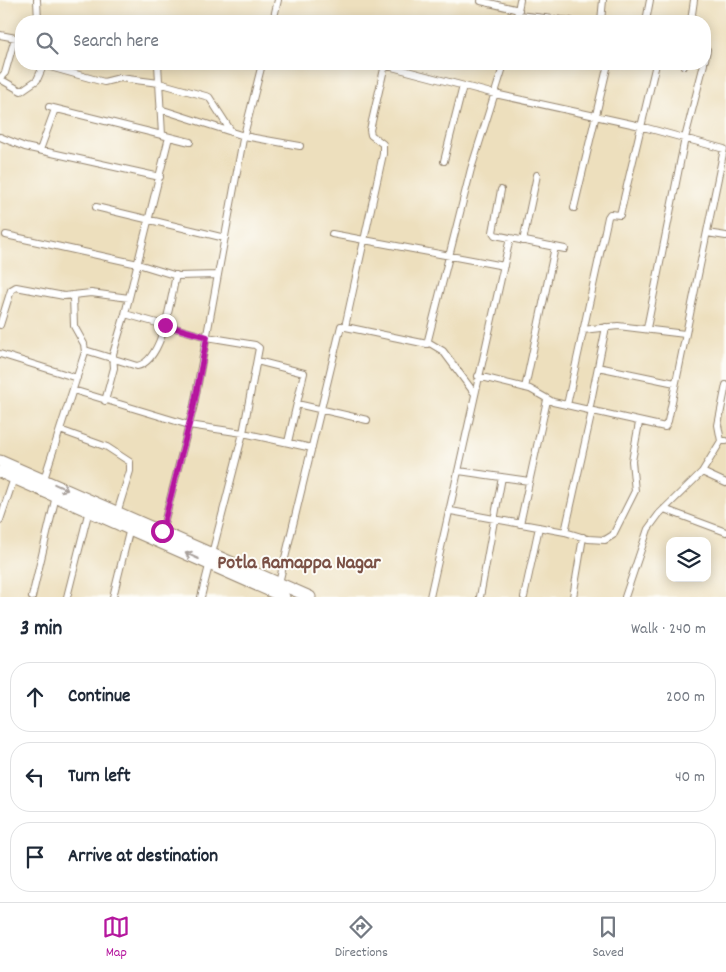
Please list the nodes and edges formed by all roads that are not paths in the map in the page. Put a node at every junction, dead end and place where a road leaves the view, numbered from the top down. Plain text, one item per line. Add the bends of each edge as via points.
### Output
1 (37, 0) edge
2 (278, 0) edge
3 (473, 0) edge
4 (520, 0) edge
5 (603, 0) edge
6 (650, 0) edge
7 (694, 0) edge
8 (481, 1) edge
9 (38, 15) edge
10 (274, 15) edge
11 (518, 15) edge
12 (601, 15) edge
13 (647, 15) edge
14 (692, 15) edge
15 (0, 35) edge
16 (15, 38) edge
17 (15, 46) edge
18 (41, 70) edge
19 (64, 70) edge
20 (158, 70) edge
21 (260, 70) edge
22 (384, 70) edge
23 (402, 70) edge
24 (502, 70) edge
25 (607, 70) edge
26 (655, 70) edge
27 (702, 70) edge
28 (0, 79) edge
29 (159, 83) junction
30 (463, 86) junction
31 (495, 94) junction
32 (160, 109) junction
33 (596, 116) junction
34 (641, 126) junction
35 (231, 132) junction
36 (166, 136) junction
37 (244, 136) junction
38 (0, 137) edge
39 (685, 138) junction
40 (726, 140) edge
41 (190, 142) dead end
42 (300, 146) dead end
43 (725, 149) edge
44 (40, 150) junction
45 (444, 161) dead end
46 (537, 175) dead end
47 (160, 177) junction
48 (501, 190) dead end
49 (96, 207) dead end
50 (574, 208) dead end
51 (149, 220) junction
52 (707, 233) junction
53 (332, 234) dead end
54 (6, 235) dead end
55 (726, 236) edge
56 (225, 238) junction
57 (510, 238) junction
58 (364, 241) junction
59 (523, 241) junction
60 (555, 247) junction
61 (565, 249) dead end
62 (450, 258) junction
63 (138, 264) junction
64 (504, 266) junction
65 (176, 275) junction
66 (218, 275) junction
67 (73, 295) junction
68 (129, 298) junction
69 (125, 314) junction
70 (0, 325) edge
71 (165, 325) junction
72 (345, 327) junction
73 (606, 327) junction
74 (647, 328) junction
75 (583, 330) junction
76 (685, 334) junction
77 (207, 337) junction
78 (428, 342) junction
79 (85, 350) junction
80 (0, 354) edge
81 (113, 359) junction
82 (257, 361) junction
83 (598, 367) junction
84 (478, 376) junction
85 (77, 378) junction
86 (675, 383) junction
87 (726, 384) edge
88 (525, 388) junction
89 (73, 390) junction
90 (474, 394) junction
91 (547, 400) junction
92 (106, 401) junction
93 (297, 404) junction
94 (567, 406) junction
95 (322, 410) junction
96 (591, 411) junction
97 (367, 420) dead end
98 (639, 423) junction
99 (189, 424) junction
100 (60, 430) junction
101 (243, 432) junction
102 (724, 441) edge
103 (288, 442) junction
104 (312, 448) junction
105 (0, 461) edge
106 (459, 471) junction
107 (0, 472) edge
108 (702, 472) junction
109 (502, 477) junction
110 (14, 478) junction
111 (44, 479) junction
112 (529, 481) junction
113 (726, 483) edge
114 (56, 496) junction
115 (89, 510) junction
116 (664, 510) junction
117 (450, 512) junction
118 (117, 513) junction
119 (0, 520) edge
120 (495, 521) junction
121 (520, 524) junction
122 (539, 527) junction
123 (130, 528) junction
124 (162, 531) junction
125 (565, 532) junction
126 (726, 532) edge
127 (583, 537) junction
128 (212, 559) junction
129 (279, 583) junction
130 (266, 593) edge
131 (32, 597) edge
132 (67, 597) edge
133 (113, 597) edge
134 (201, 597) edge
135 (284, 597) edge
136 (310, 597) edge
137 (430, 597) edge
138 (480, 597) edge
139 (524, 597) edge
140 (573, 597) edge
141 (625, 597) edge

1 - 9 street
2 - 10 street
3 - 8 street
4 - 11 street
5 - 12 street
6 - 13 street
7 - 14 street
8 - 11 street
15 - 16 street
17 - 28 street
18 - 28 street via 37,80 21,90
19 - 29 street via 104,82 120,78
20 - 29 street
21 - 37 street
22 - 58 street via 370,130 382,144 384,154
23 - 30 street
24 - 31 street
25 - 33 street
26 - 34 street
27 - 39 street
29 - 32 street
29 - 35 street via 209,98
30 - 31 street
30 - 45 street
31 - 33 street
31 - 62 street via 471,169
32 - 35 street
32 - 36 street
33 - 34 street
33 - 50 street
34 - 39 street
34 - 75 street via 620,214 608,216
35 - 37 street
36 - 41 street
36 - 44 street via 52,108
36 - 47 street
37 - 42 street
37 - 56 street
38 - 44 street
39 - 43 street
39 - 74 street
40 - 43 street
43 - 52 street
44 - 47 street
46 - 59 street
47 - 51 street
48 - 57 street via 493,232
49 - 51 street
51 - 56 street
51 - 63 street
52 - 55 street
52 - 76 street
53 - 58 street
54 - 63 street
56 - 66 street
57 - 59 street
57 - 64 street
58 - 62 street
58 - 72 street
59 - 60 street
60 - 61 street
60 - 88 street
62 - 64 street
62 - 78 street
63 - 65 street
63 - 68 street
64 - 84 street
65 - 66 street
65 - 71 street
66 - 77 street
67 - 68 street via 106,294
67 - 70 street via 14,287
67 - 79 street via 74,326
68 - 69 street
69 - 71 street
69 - 81 street
71 - 77 street
71 - 81 street via 155,352 142,364 137,366
72 - 78 street
72 - 95 street via 341,326
73 - 74 street
73 - 75 street
73 - 83 street
74 - 76 street
75 - 94 street
76 - 86 street
77 - 82 street via 255,345 259,351
77 - 99 street
78 - 90 street via 443,351
79 - 81 street
79 - 85 street
80 - 85 street
81 - 92 street
82 - 93 street via 303,371
82 - 101 street
83 - 86 street
83 - 96 street
84 - 88 street
84 - 90 street
85 - 89 street
86 - 98 street via 666,426
87 - 102 street via 718,425
88 - 91 street via 537,391
89 - 92 street
89 - 100 street
90 - 106 street
91 - 94 street
91 - 112 street
92 - 99 street
93 - 95 street
93 - 103 street
94 - 96 street
95 - 97 street
95 - 104 street
96 - 98 street
96 - 125 street
98 - 127 street via 632,461 635,489 627,507 611,538
99 - 101 street
99 - 124 street
100 - 111 street
100 - 118 street via 107,447 130,462
101 - 103 street
101 - 128 street
102 - 108 street
103 - 104 street
104 - 129 street
105 - 111 highway
106 - 109 street
106 - 117 street
107 - 110 highway
108 - 113 street
108 - 116 street
109 - 112 street
109 - 120 street
110 - 114 highway
110 - 119 street
111 -> 118 highway
112 - 121 street
114 - 115 highway
114 - 131 street
115 - 123 highway
115 - 132 street
116 - 126 street
116 - 141 street via 648,529
117 - 120 street
117 - 137 street
118 - 124 highway
120 - 121 street
120 - 138 street
121 - 122 street
122 - 125 street
122 - 139 street
128 -> 123 highway
123 - 133 street
124 - 128 highway
125 - 127 street
127 - 140 street
128 - 129 highway
128 - 130 highway
128 - 134 street
129 - 136 highway
130 - 135 highway

